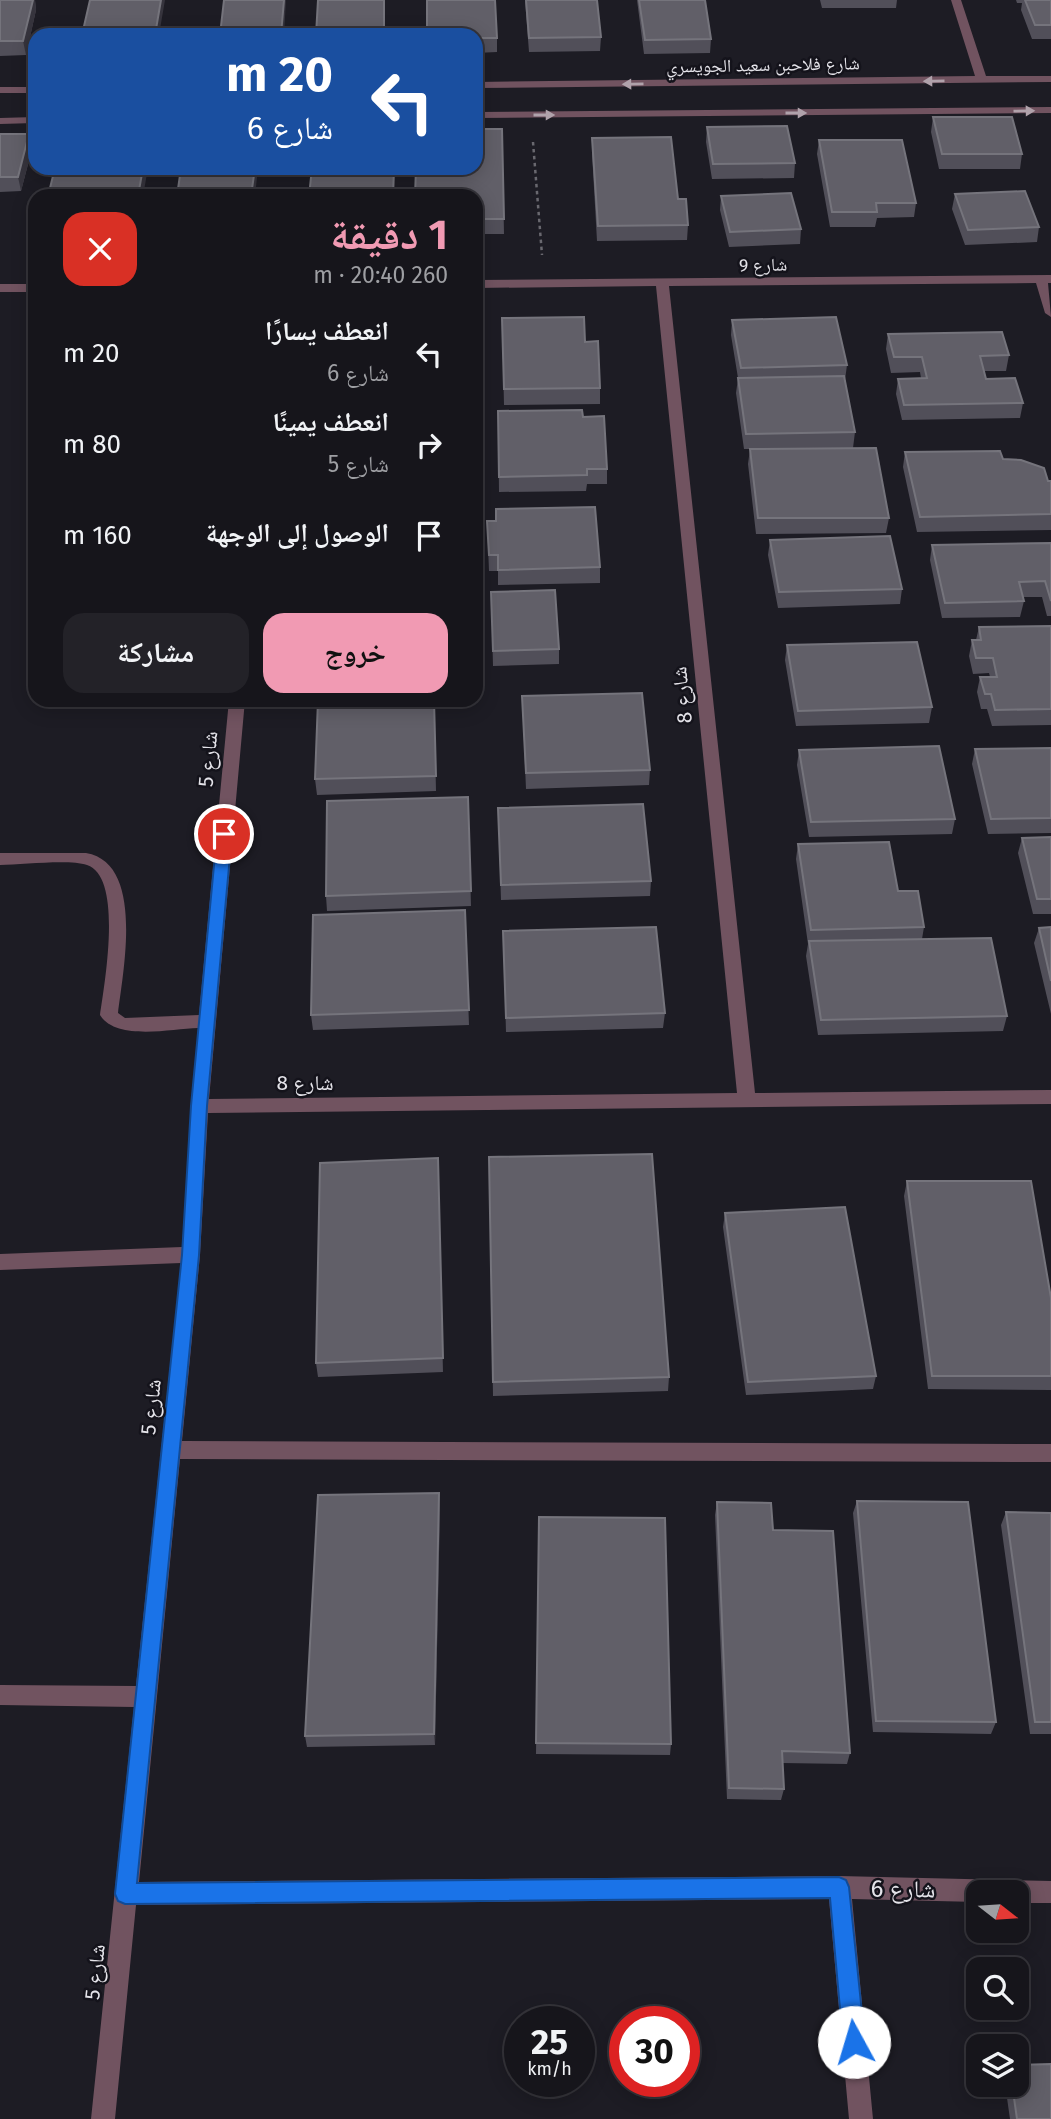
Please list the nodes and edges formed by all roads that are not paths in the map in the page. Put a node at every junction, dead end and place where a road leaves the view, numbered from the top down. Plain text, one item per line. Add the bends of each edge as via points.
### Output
1 (956, 0) edge
2 (1051, 79) edge
3 (982, 80) junction
4 (757, 82) junction
5 (483, 85) edge
6 (0, 90) edge
7 (28, 90) edge
8 (1051, 110) edge
9 (751, 113) junction
10 (483, 115) edge
11 (28, 120) edge
12 (0, 121) edge
13 (1046, 279) edge
14 (483, 284) edge
15 (662, 284) junction
16 (0, 288) edge
17 (28, 288) edge
18 (1051, 313) edge
19 (236, 707) edge
20 (0, 859) edge
21 (207, 1021) junction
22 (1051, 1097) edge
23 (747, 1102) junction
24 (199, 1106) junction
25 (191, 1255) junction
26 (0, 1262) edge
27 (169, 1450) junction
28 (1051, 1453) edge
29 (0, 1695) edge
30 (144, 1697) junction
31 (839, 1887) junction
32 (1051, 1892) edge
33 (125, 1894) junction
34 (103, 2119) edge
35 (861, 2119) edge

1 - 3 street
2 - 3 street, شارع فلاحبن سعيد الجويسري
3 -> 4 street, شارع فلاحبن سعيد الجويسري
4 -> 5 street, شارع فلاحبن سعيد الجويسري
4 - 9 street via 728,96 731,104
6 - 7 street
9 -> 8 street
10 -> 9 street
11 - 12 street
13 - 15 street, شارع 9
13 - 18 street
14 - 15 street, شارع 9
15 - 23 street, شارع 8
16 - 17 street
19 - 21 street, شارع 5
20 - 21 street via 93,860 109,873 118,913 109,1015 122,1025
21 - 24 street, شارع 5
22 - 23 street, شارع 8
23 - 24 street, شارع 8
24 - 25 street, شارع 5
25 - 26 street
25 - 27 street, شارع 5
27 - 28 street
27 - 30 street, شارع 5
29 - 30 street
30 - 33 street, شارع 5
31 - 32 street, شارع 6
31 - 33 street, شارع 6
31 - 35 street, شارع 6
33 - 34 street, شارع 5

